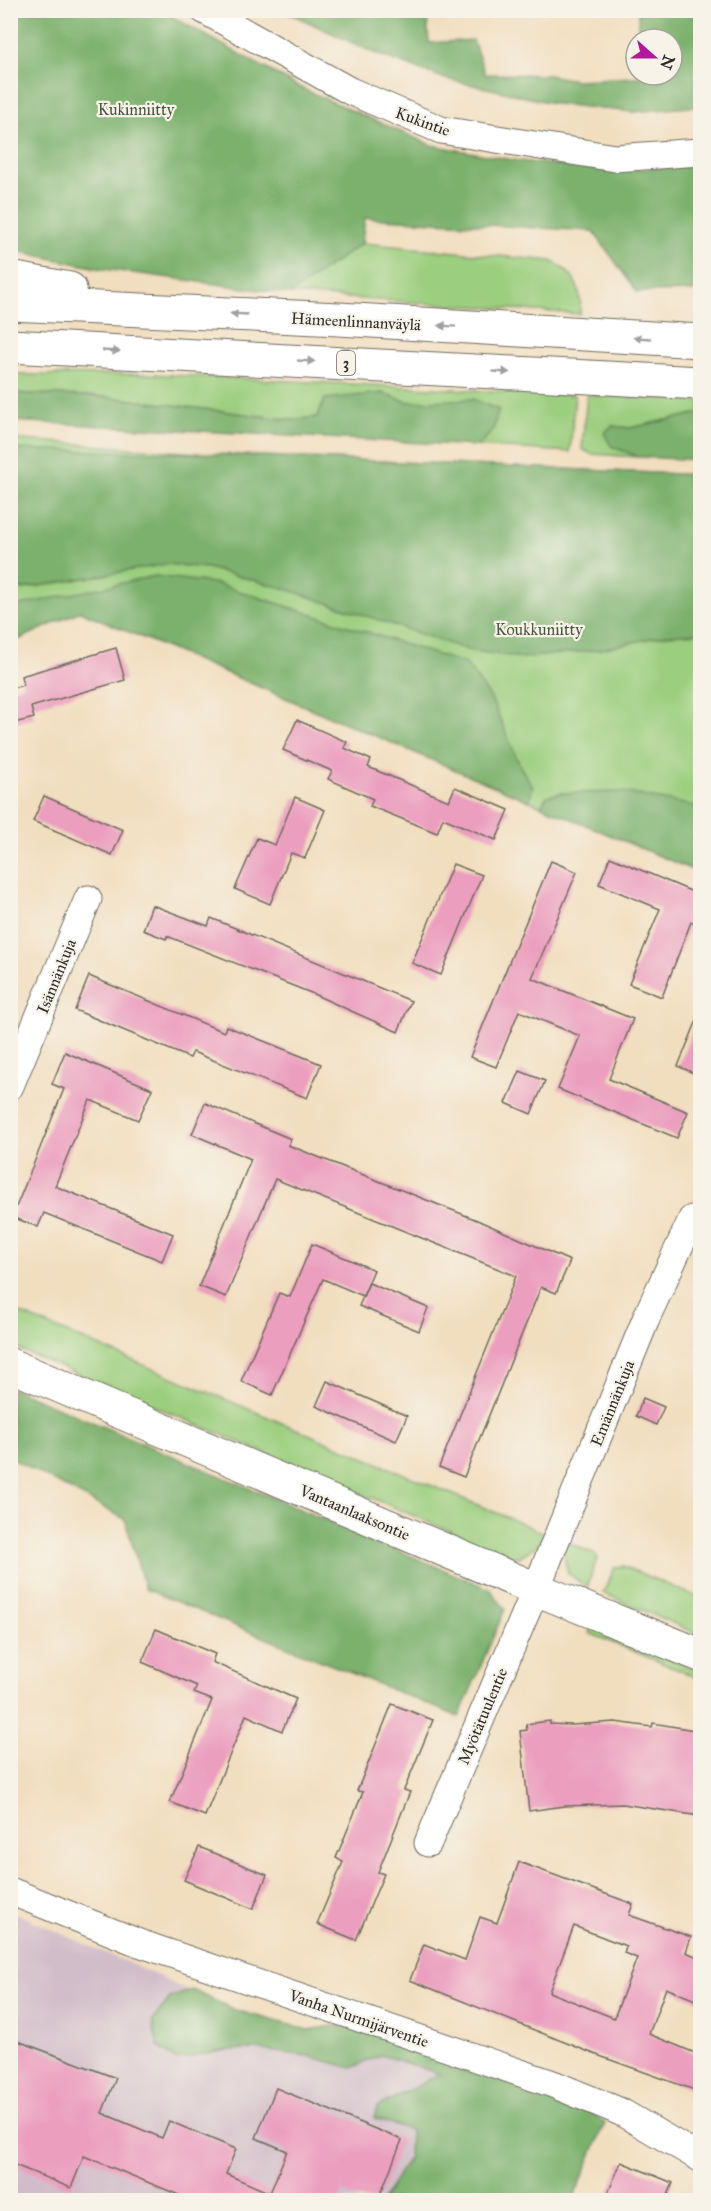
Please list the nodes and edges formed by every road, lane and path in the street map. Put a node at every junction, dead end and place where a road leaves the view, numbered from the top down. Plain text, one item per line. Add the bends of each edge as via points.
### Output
1 (204, 10) edge
2 (700, 152) edge
3 (10, 278) edge
4 (10, 304) edge
5 (199, 312) junction
6 (700, 341) edge
7 (10, 346) edge
8 (700, 383) edge
9 (88, 899) dead end
10 (10, 1086) edge
11 (692, 1218) dead end
12 (10, 1365) edge
13 (536, 1589) junction
14 (700, 1655) edge
15 (428, 1843) dead end
16 (10, 1891) edge
17 (700, 2158) edge

1 - 2 street, Kukintie via 350,91 441,130 615,158
3 - 5 main road
4 - 5 main road, Hämeenlinnanväylä
6 -> 5 main road, Hämeenlinnanväylä
7 -> 8 main road, 3
9 - 10 street, Isännänkuja
11 - 13 street, Emännänkuja via 648,1314
12 - 13 main road, Vantaanlaaksontie
13 - 14 main road, Vantaanlaaksontie
13 - 15 street, Myötätuulentie
16 - 17 street, Vanha Nurmijärventie via 139,1943 553,2084 621,2112

